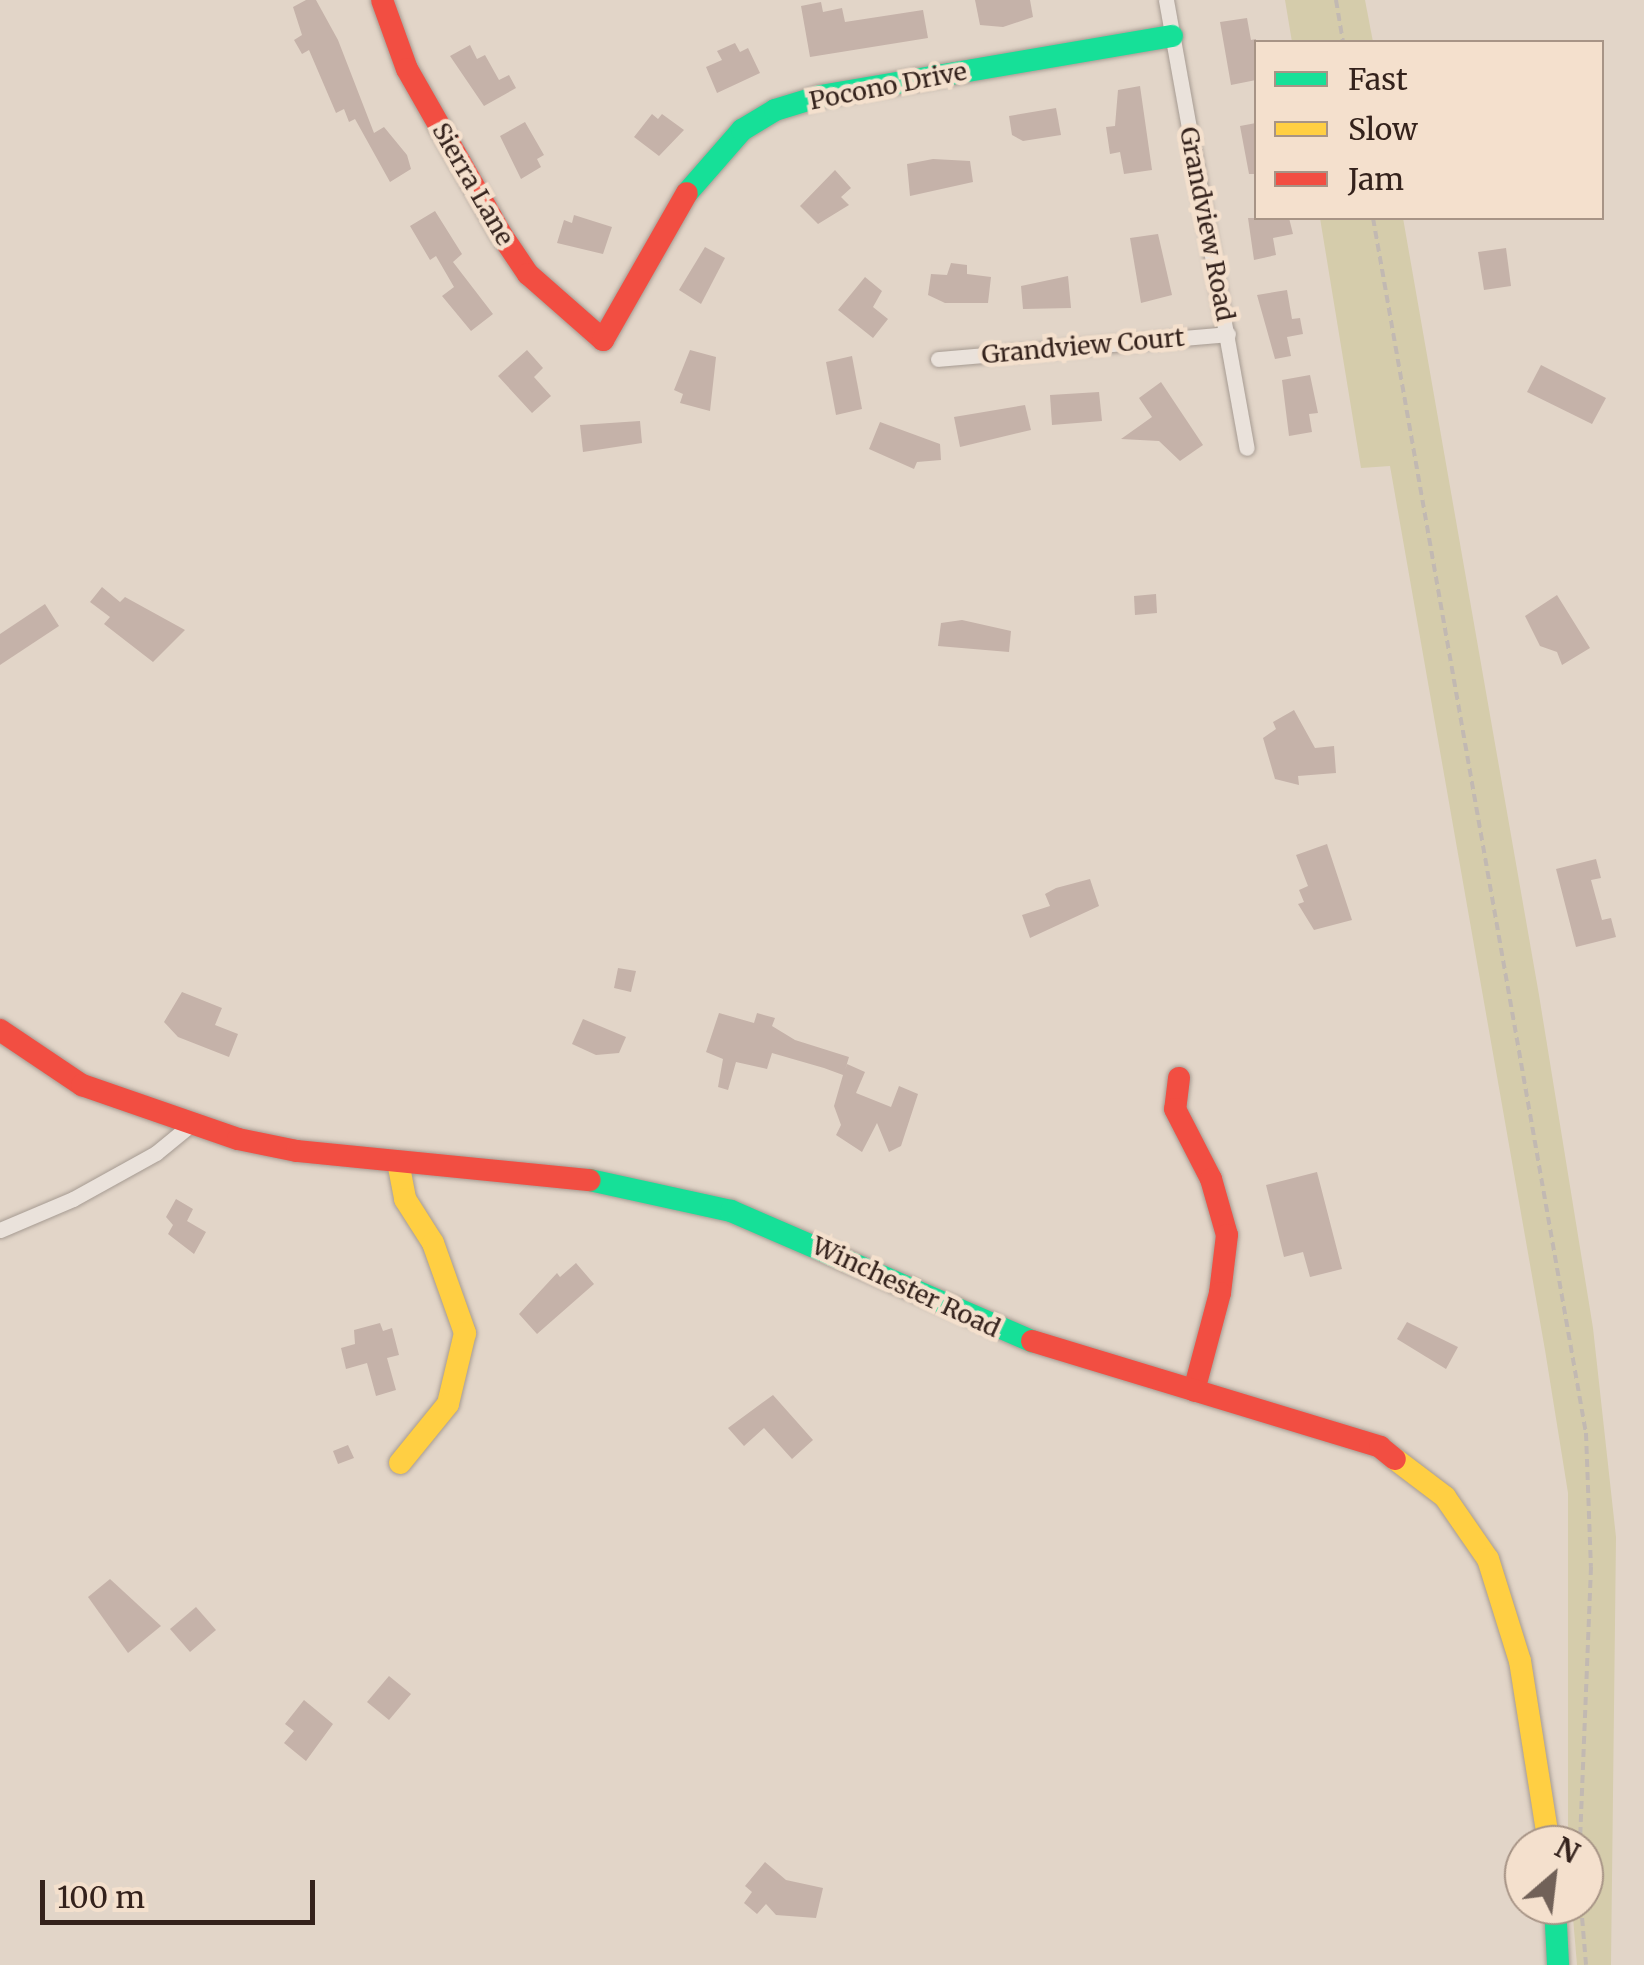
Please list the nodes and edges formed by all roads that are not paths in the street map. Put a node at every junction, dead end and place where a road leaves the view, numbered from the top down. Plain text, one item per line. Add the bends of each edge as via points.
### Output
1 (382, 0) edge
2 (1166, 0) edge
3 (1172, 36) junction
4 (1228, 334) junction
5 (603, 340) joint
6 (938, 359) dead end
7 (1248, 448) dead end
8 (0, 1030) edge
9 (1179, 1078) dead end
10 (190, 1126) junction
11 (398, 1162) junction
12 (0, 1230) edge
13 (1194, 1391) junction
14 (400, 1463) dead end
15 (1546, 1825) edge
16 (1556, 1925) edge
17 (1558, 1965) edge

1 - 5 street, Sierra Lane via 408,69 503,237 528,274
2 - 3 street, Grandview Road
3 - 4 street, Grandview Road
3 - 5 street, Pocono Drive via 821,96 775,110 742,130 693,182
4 - 6 street, Grandview Court
4 - 7 street, Grandview Road
8 - 10 street, Winchester Road via 82,1085
9 - 13 street via 1175,1109 1211,1179 1227,1235 1220,1293
10 - 11 street, Winchester Road via 298,1151
10 - 12 street via 73,1199
11 - 13 street, Winchester Road via 587,1179 731,1212 1015,1336
11 - 14 street via 406,1199 433,1243 466,1334 448,1404
13 - 15 street, Winchester Road via 1354,1434 1406,1462 1464,1518 1488,1559 1516,1644
16 - 17 street

